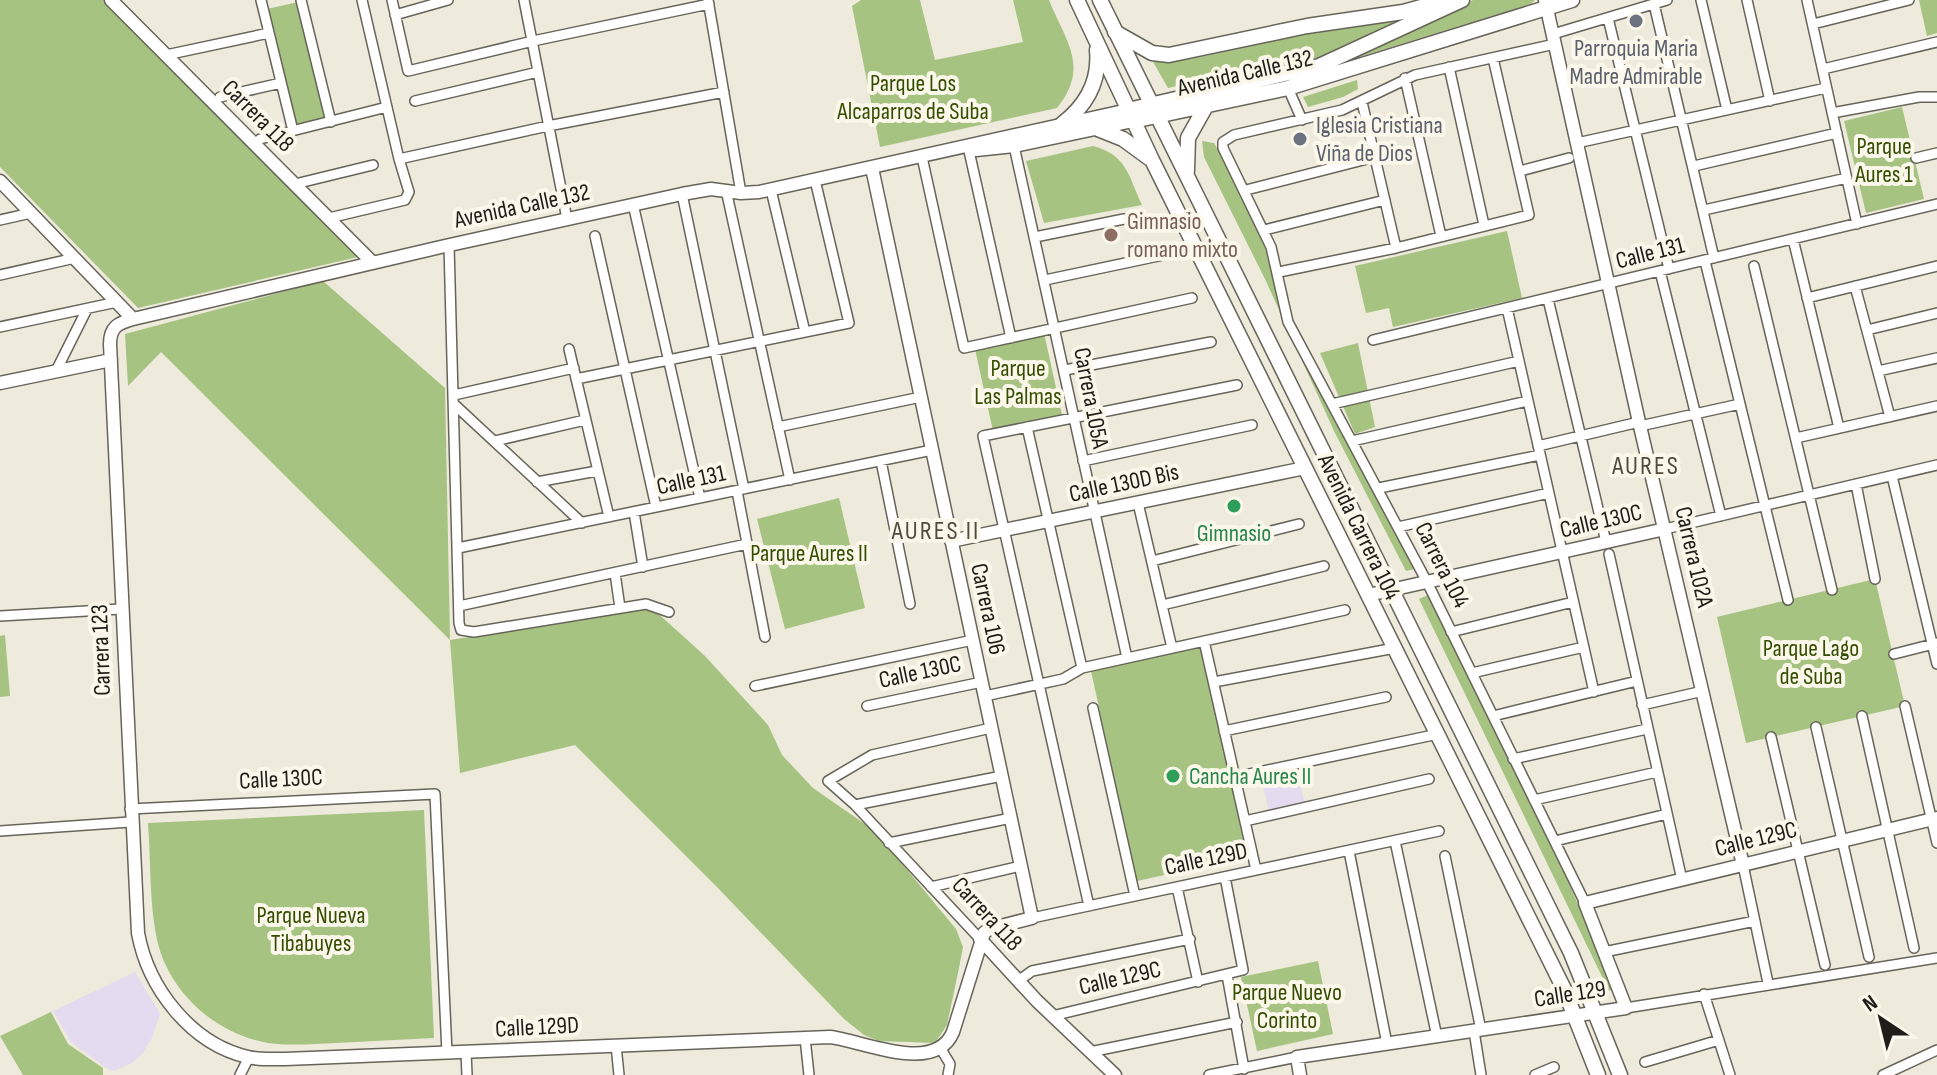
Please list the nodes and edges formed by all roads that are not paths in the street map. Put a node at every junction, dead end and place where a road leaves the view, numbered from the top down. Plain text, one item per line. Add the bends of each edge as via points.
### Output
1 (263, 0) edge
2 (301, 0) edge
3 (362, 0) edge
4 (392, 0) edge
5 (448, 0) edge
6 (524, 0) edge
7 (1077, 0) edge
8 (1100, 0) edge
9 (1447, 0) edge
10 (1462, 0) edge
11 (1572, 0) edge
12 (1667, 0) edge
13 (1701, 0) edge
14 (1747, 0) edge
15 (1807, 0) edge
16 (1909, 0) edge
17 (116, 1) edge
18 (708, 2) edge
19 (1546, 4) edge
20 (1654, 4) junction
21 (395, 15) junction
22 (1608, 18) junction
23 (1813, 24) junction
24 (1114, 32) junction
25 (269, 33) junction
26 (1554, 39) junction
27 (533, 41) junction
28 (1937, 42) edge
29 (1096, 45) junction
30 (166, 55) junction
31 (1493, 58) junction
32 (1449, 67) junction
33 (1823, 69) junction
34 (538, 72) junction
35 (1405, 78) junction
36 (281, 83) junction
37 (1288, 88) junction
38 (1826, 88) junction
39 (724, 92) junction
40 (220, 97) dead end
41 (1937, 97) edge
42 (415, 101) dead end
43 (1770, 101) junction
44 (1362, 102) junction
45 (1206, 106) junction
46 (387, 107) junction
47 (1154, 110) junction
48 (1727, 110) junction
49 (1832, 113) junction
50 (1131, 116) junction
51 (1302, 120) junction
52 (1682, 120) junction
53 (331, 122) junction
54 (1062, 124) junction
55 (548, 126) junction
56 (1098, 129) junction
57 (1634, 130) junction
58 (293, 131) junction
59 (1837, 133) junction
60 (260, 139) dead end
61 (1577, 143) junction
62 (1014, 146) junction
63 (969, 151) junction
64 (1937, 153) edge
65 (922, 157) junction
66 (1375, 157) junction
67 (1569, 158) dead end
68 (1916, 158) dead end
69 (399, 159) junction
70 (1152, 160) junction
71 (373, 165) dead end
72 (1694, 166) junction
73 (872, 168) junction
74 (1520, 171) junction
75 (1847, 178) junction
76 (1188, 179) junction
77 (815, 180) junction
78 (0, 181) edge
79 (295, 184) junction
80 (726, 190) junction
81 (771, 190) junction
82 (1246, 190) junction
83 (741, 193) junction
84 (682, 194) junction
85 (1385, 200) junction
86 (633, 204) junction
87 (1937, 204) edge
88 (1704, 210) junction
89 (31, 213) junction
90 (329, 218) junction
91 (567, 219) junction
92 (1124, 219) dead end
93 (0, 220) edge
94 (1857, 224) junction
95 (1484, 225) junction
96 (1264, 230) junction
97 (595, 236) dead end
98 (1441, 236) junction
99 (1035, 237) junction
100 (1793, 239) junction
101 (449, 245) junction
102 (1396, 248) junction
103 (1168, 254) dead end
104 (75, 258) junction
105 (1709, 260) junction
106 (373, 263) junction
107 (1754, 266) dead end
108 (1937, 266) edge
109 (1665, 270) junction
110 (1279, 272) junction
111 (0, 275) edge
112 (1045, 280) junction
113 (1609, 284) junction
114 (1855, 286) junction
115 (1192, 298) dead end
116 (1807, 298) junction
117 (1548, 299) junction
118 (117, 302) junction
119 (1507, 308) junction
120 (87, 309) junction
121 (1937, 313) edge
122 (133, 319) junction
123 (0, 327) edge
124 (1056, 328) junction
125 (1867, 330) junction
126 (805, 332) junction
127 (1011, 338) junction
128 (1373, 340) dead end
129 (759, 341) junction
130 (1211, 342) dead end
131 (569, 349) dead end
132 (715, 351) junction
133 (1937, 358) edge
134 (111, 360) junction
135 (670, 360) junction
136 (1519, 361) junction
137 (574, 368) junction
138 (625, 369) junction
139 (1065, 370) junction
140 (56, 371) junction
141 (1878, 371) junction
142 (576, 379) junction
143 (0, 383) edge
144 (1237, 385) dead end
145 (921, 397) junction
146 (455, 400) junction
147 (1528, 401) junction
148 (1332, 404) junction
149 (1740, 404) junction
150 (1937, 406) edge
151 (1696, 414) junction
152 (1890, 417) junction
153 (1074, 418) junction
154 (585, 420) junction
155 (1640, 424) junction
156 (1252, 425) dead end
157 (778, 427) junction
158 (1027, 427) junction
159 (1839, 428) junction
160 (1581, 436) junction
161 (1796, 438) junction
162 (495, 441) junction
163 (1352, 441) junction
164 (932, 450) junction
165 (1539, 451) junction
166 (881, 461) junction
167 (1083, 461) junction
168 (1937, 465) edge
169 (1305, 468) junction
170 (597, 471) junction
171 (1892, 476) junction
172 (790, 480) junction
173 (537, 482) junction
174 (1856, 484) junction
175 (1379, 488) junction
176 (740, 490) junction
177 (1549, 493) junction
178 (1810, 495) junction
179 (700, 498) junction
180 (1138, 503) junction
181 (1765, 505) junction
182 (656, 507) junction
183 (634, 512) junction
184 (1094, 512) junction
185 (1721, 516) junction
186 (609, 517) junction
187 (1049, 521) junction
188 (582, 523) junction
189 (1299, 524) dead end
190 (1398, 527) junction
191 (1665, 529) junction
192 (1004, 530) junction
193 (951, 541) junction
194 (747, 544) junction
195 (458, 548) junction
196 (1607, 548) junction
197 (1562, 552) junction
198 (1152, 561) junction
199 (1324, 566) dead end
200 (643, 567) junction
201 (615, 573) junction
202 (1875, 579) dead end
203 (1427, 582) junction
204 (1391, 590) junction
205 (1832, 590) dead end
206 (1368, 595) junction
207 (1788, 600) dead end
208 (1573, 602) junction
209 (910, 604) dead end
210 (1162, 605) junction
211 (459, 606) junction
212 (620, 608) junction
213 (121, 609) junction
214 (1345, 610) dead end
215 (669, 612) dead end
216 (0, 616) edge
217 (1451, 632) junction
218 (765, 637) dead end
219 (973, 640) junction
220 (1204, 641) junction
221 (1935, 644) edge
222 (1584, 647) junction
223 (1172, 648) junction
224 (1395, 648) junction
225 (1894, 654) dead end
226 (1127, 658) junction
227 (1937, 664) edge
228 (1082, 668) junction
229 (1472, 673) junction
230 (1637, 681) junction
231 (982, 682) junction
232 (1214, 682) junction
233 (1038, 685) junction
234 (755, 686) dead end
235 (1703, 691) junction
236 (1594, 692) junction
237 (985, 696) junction
238 (1386, 697) dead end
239 (1642, 705) junction
240 (867, 706) dead end
241 (1905, 706) dead end
242 (1093, 708) dead end
243 (1493, 716) junction
244 (1862, 716) dead end
245 (1816, 727) dead end
246 (991, 728) junction
247 (1647, 729) junction
248 (1224, 731) junction
249 (1438, 734) junction
250 (1771, 737) dead end
251 (1513, 759) junction
252 (1657, 772) junction
253 (1002, 776) junction
254 (1235, 777) junction
255 (1429, 779) dead end
256 (1534, 800) junction
257 (855, 805) junction
258 (1667, 814) junction
259 (130, 815) junction
260 (1011, 818) junction
261 (1934, 818) edge
262 (1245, 821) junction
263 (1888, 830) junction
264 (0, 831) edge
265 (1439, 831) dead end
266 (1395, 841) junction
267 (1555, 841) junction
268 (1842, 841) junction
269 (889, 843) junction
270 (1937, 843) edge
271 (1349, 851) junction
272 (1798, 851) junction
273 (1445, 856) dead end
274 (1743, 865) junction
275 (1021, 866) junction
276 (1256, 870) junction
277 (1225, 877) junction
278 (1682, 880) junction
279 (931, 887) junction
280 (1177, 887) junction
281 (1135, 896) junction
282 (1585, 903) junction
283 (1089, 906) junction
284 (1032, 918) junction
285 (1755, 921) junction
286 (982, 936) junction
287 (1190, 939) junction
288 (1914, 948) dead end
289 (1604, 952) junction
290 (1869, 957) dead end
291 (1937, 958) edge
292 (1825, 965) dead end
293 (1227, 975) junction
294 (1018, 981) junction
295 (1198, 982) junction
296 (1768, 983) junction
297 (159, 989) joint
298 (1704, 994) junction
299 (1626, 1008) junction
300 (1597, 1013) junction
301 (1052, 1016) junction
302 (1576, 1016) junction
303 (1237, 1022) junction
304 (1478, 1030) junction
305 (1437, 1037) junction
306 (805, 1038) junction
307 (1719, 1040) junction
308 (1387, 1044) junction
309 (616, 1045) junction
310 (941, 1049) junction
311 (1937, 1050) edge
312 (466, 1052) junction
313 (1090, 1052) junction
314 (447, 1053) junction
315 (249, 1057) junction
316 (1297, 1057) junction
317 (1645, 1062) dead end
318 (1554, 1067) dead end
319 (1244, 1069) junction
320 (240, 1075) edge
321 (467, 1075) edge
322 (619, 1075) edge
323 (809, 1075) edge
324 (948, 1075) edge
325 (1115, 1075) edge
326 (1209, 1075) edge
327 (1300, 1075) edge
328 (1481, 1075) edge
329 (1535, 1075) edge
330 (1598, 1075) edge
331 (1620, 1075) edge
332 (1730, 1075) edge
333 (1883, 1075) edge

1 - 25 street
2 - 53 street
3 - 46 street
4 - 21 street
5 - 21 street
6 - 27 street
7 - 29 main road, Avenida Carrera 104
8 - 24 main road, Avenida Carrera 104
9 - 24 main road via 1169,55 1152,53
10 - 47 main road, Avenida Calle 132 via 1319,66
11 - 19 main road, Avenida Calle 132
12 - 20 street
13 - 48 street
14 - 43 street
15 - 23 street
16 - 23 street
17 - 30 street, Carrera 118
18 - 27 street
18 - 39 street
19 - 26 street, Carrera 102A
19 - 37 main road, Avenida Calle 132
20 - 22 street
20 - 52 street
21 - 27 street via 408,71
22 - 26 street
22 - 57 street
23 - 33 street
24 - 47 main road, Avenida Carrera 104
25 - 30 street
25 - 36 street
26 - 31 street
26 - 61 street, Carrera 102A
27 - 34 street
28 - 33 street
29 - 50 main road, Avenida Carrera 104
29 - 54 main road via 1098,63 1090,94
30 - 79 street, Carrera 118
31 - 32 street
31 - 74 street
32 - 35 street
32 - 95 street
33 - 38 street
34 - 42 street
34 - 55 street
35 - 44 street
35 - 98 street
36 - 40 street
36 - 58 street
37 - 45 main road, Avenida Calle 132
37 - 51 street
38 - 43 street
38 - 49 street
39 - 55 street
39 - 83 street
41 - 49 street
43 - 48 street
44 - 51 street
44 - 66 street
45 - 47 main road, Avenida Calle 132
45 - 76 main road via 1188,138
46 - 53 street
46 - 69 street
47 - 50 main road, Avenida Calle 132
47 - 76 main road, Avenida Carrera 104
48 - 52 street
49 - 59 street
50 - 54 street, Avenida Calle 132
50 - 56 street, Avenida Calle 132
50 - 70 main road, Avenida Carrera 104
51 - 82 street, Carrera 104 via 1223,142
52 - 57 street
52 - 72 street
53 - 58 street
54 - 65 street, Avenida Calle 132
55 - 69 street
55 - 91 street
56 - 62 street, Avenida Calle 132
56 - 70 main road
57 - 61 street
57 - 109 street
58 - 60 street
59 - 72 street
59 - 75 street
61 - 113 street, Carrera 102A
62 - 63 street, Avenida Calle 132
62 - 99 street, Carrera 105A
63 - 65 street, Avenida Calle 132
63 - 127 street
64 - 68 street
65 - 73 street, Avenida Calle 132
65 - 127 street via 964,348
66 - 82 street
66 - 85 street
67 - 74 street
69 - 90 street via 409,192 405,200
70 - 169 main road, Avenida Carrera 104
71 - 79 street
72 - 88 street
73 - 77 street, Avenida Calle 132
73 - 145 street, Carrera 106
74 - 95 street via 1529,215
75 - 88 street
75 - 94 street
76 - 204 main road, Avenida Carrera 104
77 - 81 street, Avenida Calle 132
77 - 126 street via 849,323
78 - 89 street
79 - 90 street, Carrera 118
80 - 83 street, Avenida Calle 132
80 - 84 street, Avenida Calle 132
80 - 129 street
81 - 83 street, Avenida Calle 132
81 - 126 street
82 - 96 street, Carrera 104
84 - 86 street, Avenida Calle 132
84 - 132 street
85 - 96 street
85 - 102 street
86 - 91 street, Avenida Calle 132
86 - 135 street
87 - 94 street, Calle 131
88 - 105 street
89 - 93 street
89 - 104 street
90 - 106 street, Carrera 118
91 - 101 street, Avenida Calle 132
92 - 99 street
94 - 100 street, Calle 131
95 - 98 street
96 - 110 street, Carrera 104
97 - 138 street
98 - 102 street
99 - 112 street, Carrera 105A
100 - 105 street, Calle 131
100 - 116 street
101 - 106 street, Avenida Calle 132
101 - 146 street
102 - 110 street
103 - 112 street
104 - 111 street
104 - 118 street
105 - 109 street, Calle 131
105 - 149 street
106 - 122 street, Avenida Calle 132
107 - 161 street
108 - 114 street
109 - 113 street, Calle 131
109 - 151 street
110 - 148 street, Carrera 104 via 1288,322
112 - 124 street, Carrera 105A
113 - 117 street, Calle 131
113 - 155 street, Carrera 102A
114 - 116 street
114 - 125 street
115 - 124 street
116 - 159 street
117 - 119 street, Calle 131
117 - 160 street
118 - 120 street
118 - 122 street
119 - 128 street, Calle 131
119 - 136 street
120 - 123 street
120 - 140 street
121 - 125 street
122 - 134 street, Carrera 123 via 111,332
124 - 127 street
124 - 139 street, Carrera 105A
125 - 141 street
126 - 129 street
129 - 132 street
129 - 157 street
130 - 139 street
131 - 137 street
132 - 135 street
132 - 176 street
133 - 141 street
134 - 140 street
134 - 213 street, Carrera 123
135 - 138 street
135 - 179 street
136 - 147 street
136 - 148 street
137 - 142 street
137 - 146 street
138 - 142 street
138 - 182 street
139 - 153 street, Carrera 105A
140 - 143 street
141 - 152 street
142 - 154 street
144 - 153 street
145 - 157 street
145 - 164 street, Carrera 106
146 - 162 street
146 - 195 street
147 - 163 street
147 - 165 street
148 - 163 street, Carrera 104
149 - 151 street
149 - 181 street
150 - 152 street
151 - 155 street
151 - 185 street
152 - 159 street
153 - 158 street
153 - 167 street, Carrera 105A
154 - 162 street
154 - 170 street
155 - 160 street
155 - 191 street, Carrera 102A
156 - 167 street
157 - 172 street
158 - 187 street
158 - 192 street via 983,436
159 - 161 street
160 - 165 street
160 - 196 street
161 - 178 street
162 - 173 street
163 - 175 street, Carrera 104
164 - 166 street, Calle 131
164 - 193 street, Carrera 106
165 - 175 street
165 - 177 street
166 - 172 street, Calle 131
166 - 209 street
167 - 184 street, Carrera 105A
168 - 171 street, Calle 130C
169 - 180 street, Calle 130D Bis
169 - 206 main road, Avenida Carrera 104
170 - 173 street
170 - 186 street
171 - 174 street, Calle 130C
171 - 221 street
172 - 176 street, Calle 131
173 - 188 street
174 - 178 street, Calle 130C
174 - 202 street
175 - 190 street, Carrera 104
176 - 179 street, Calle 131
176 - 194 street
177 - 190 street
177 - 197 street
178 - 181 street, Calle 130C
178 - 205 street
179 - 182 street, Calle 131
180 - 184 street, Calle 130D Bis
180 - 198 street
181 - 185 street, Calle 130C
181 - 207 street
182 - 183 street, Calle 131
183 - 186 street, Calle 131
183 - 200 street
184 - 187 street, Calle 130D Bis
184 - 226 street, Carrera 105A
185 - 191 street, Calle 130C
186 - 188 street, Calle 131
187 - 192 street, Calle 130D Bis
187 - 228 street
188 - 195 street, Calle 131
189 - 198 street
190 - 203 street, Carrera 104
191 - 196 street, Calle 130C
191 - 235 street, Carrera 102A
192 - 193 street, Calle 130D Bis
192 - 233 street
193 - 219 street, Carrera 106
194 - 200 street
194 - 218 street
195 - 211 street
196 - 197 street, Calle 130C
196 - 230 street
197 - 203 street, Calle 130C
197 - 208 street
198 - 210 street
199 - 210 street
200 - 201 street
201 - 211 street
201 - 212 street
203 - 204 street, Calle 130C
203 - 217 street, Carrera 104
204 - 206 street, Calle 130C
204 - 300 main road, Avenida Carrera 104
206 - 224 main road, Avenida Carrera 104
208 - 217 street
208 - 222 street
210 - 223 street
211 - 212 street via 461,630 474,632
212 - 215 street via 646,604
213 - 216 street
213 - 259 street, Carrera 123
214 - 220 street, Calle 130C
217 - 229 street, Carrera 104
219 - 231 street, Carrera 106
219 - 234 street
220 - 223 street, Calle 130C
220 - 232 street
221 - 225 street
221 - 227 street
222 - 229 street
222 - 236 street
223 - 226 street, Calle 130C
224 - 232 street
224 - 249 main road, Avenida Carrera 104
226 - 228 street, Calle 130C
228 - 233 street, Calle 130C
229 - 243 street, Carrera 104
230 - 236 street
230 - 239 street
231 - 237 street, Carrera 106
231 - 240 street, Calle 130C
232 - 248 street
233 - 237 street, Calle 130C
233 - 283 street
235 - 239 street
235 - 274 street, Carrera 102A
236 - 243 street
237 - 246 street, Carrera 106
238 - 248 street
239 - 247 street
241 - 261 street
242 - 281 street
243 - 251 street, Carrera 104
244 - 263 street
245 - 268 street
246 - 253 street, Carrera 106
246 - 257 street, Carrera 118 via 872,755 828,781
247 - 251 street
247 - 252 street
248 - 254 street
249 - 254 street
249 - 302 main road, Avenida Carrera 104
250 - 272 street
251 - 256 street, Carrera 104
252 - 256 street
252 - 258 street
253 - 257 street
253 - 260 street, Carrera 106
254 - 262 street
255 - 262 street
256 - 267 street, Carrera 104
257 - 269 street, Carrera 118
258 - 267 street
258 - 278 street
259 - 264 street, Calle 130C
259 - 297 street, Carrera 123 via 141,951
259 - 314 street, Calle 130C via 435,794
260 - 269 street
260 - 275 street, Carrera 106
261 - 263 street, Calle 129C
261 - 270 street
262 - 276 street
263 - 268 street, Calle 129C
263 - 288 street
265 - 266 street, Calle 129D
266 - 271 street, Calle 129D
266 - 305 street
267 - 282 street, Carrera 104
268 - 272 street, Calle 129C
268 - 290 street
269 - 279 street, Carrera 118
271 - 276 street, Calle 129D
271 - 308 street
272 - 274 street, Calle 129C
272 - 292 street
273 - 304 street
274 - 278 street, Calle 129C
274 - 285 street, Carrera 102A
275 - 279 street
275 - 284 street, Carrera 106
276 - 277 street, Calle 129D
277 - 280 street, Calle 129D
277 - 293 street, Calle 129C via 1243,970
278 - 282 street, Calle 129C
279 - 286 street, Carrera 118
280 - 281 street, Calle 129D
280 - 287 street
281 - 283 street, Calle 129D
282 - 289 street, Carrera 104
283 - 284 street, Calle 129D
284 - 286 street, Calle 129D via 989,929
285 - 289 street
285 - 296 street, Carrera 102A
286 - 294 street, Carrera 118
286 - 310 street via 953,1032
287 - 294 street via 1032,971
287 - 295 street
289 - 299 street, Carrera 104
291 - 296 street, Calle 129
293 - 295 street, Calle 129C
293 - 303 street
294 - 301 street, Carrera 118
295 - 301 street, Calle 129C
296 - 298 street, Calle 129
297 - 315 street, Calle 129D via 197,1031
298 - 299 street, Calle 129
298 - 307 street
299 - 300 street, Calle 129
300 - 302 street, Calle 129
300 - 331 main road, Avenida Carrera 104
301 - 313 street, Carrera 118
302 - 304 street, Calle 129
302 - 330 main road, Avenida Carrera 104
303 - 313 street
303 - 319 street
304 - 305 street, Calle 129
304 - 328 street
305 - 308 street, Calle 129
306 - 309 street, Calle 129D
306 - 310 street, Calle 129D via 836,1038 884,1051 926,1054
306 - 323 street
307 - 317 street
307 - 332 street
308 - 316 street, Calle 129
309 - 312 street, Calle 129D
309 - 322 street
310 - 324 street via 950,1064
311 - 333 street
312 - 314 street, Calle 129D
312 - 321 street
313 - 325 street, Carrera 118
314 - 315 street, Calle 129D
315 - 320 street
316 - 319 street, Calle 129
316 - 327 street
318 - 329 street
319 - 326 street, Calle 129

